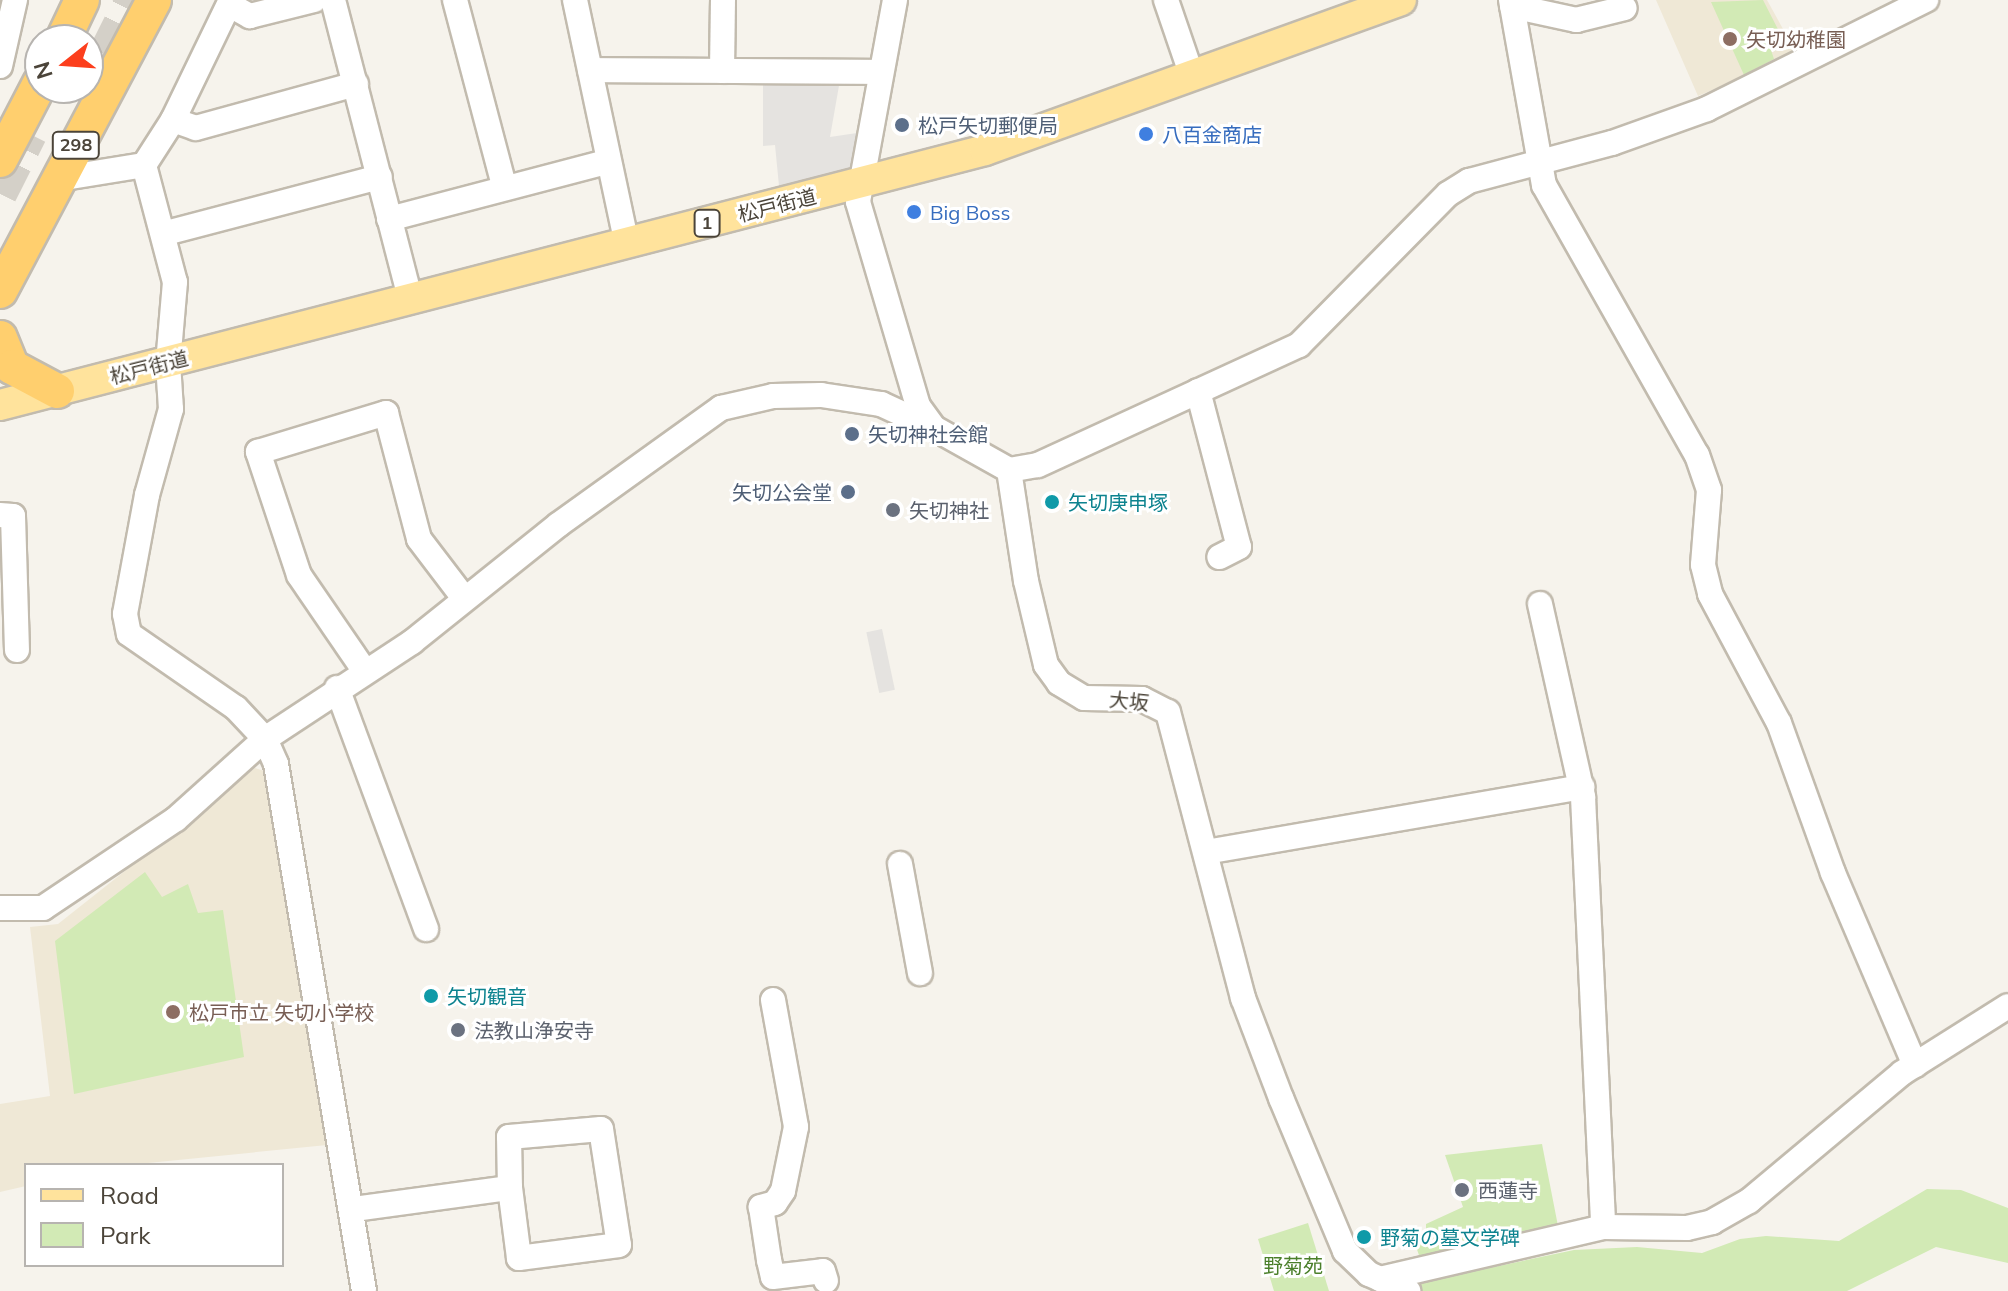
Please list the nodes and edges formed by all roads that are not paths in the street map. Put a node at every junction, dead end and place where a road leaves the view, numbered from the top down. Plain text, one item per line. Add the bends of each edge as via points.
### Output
1 (15, 0) edge
2 (62, 0) edge
3 (82, 0) edge
4 (154, 0) edge
5 (177, 0) edge
6 (314, 0) edge
7 (333, 0) edge
8 (455, 0) edge
9 (575, 0) edge
10 (723, 0) edge
11 (895, 0) edge
12 (1166, 0) edge
13 (1401, 0) edge
14 (1926, 0) edge
15 (230, 3) edge
16 (1512, 3) edge
17 (1625, 8) dead end
18 (53, 24) edge
19 (71, 24) edge
20 (0, 66) edge
21 (590, 70) junction
22 (722, 71) junction
23 (879, 72) junction
24 (1192, 76) junction
25 (356, 84) junction
26 (104, 93) edge
27 (104, 95) edge
28 (24, 104) edge
29 (29, 104) edge
30 (98, 104) tunnel mouth
31 (173, 120) junction
32 (15, 130) junction
33 (0, 160) tunnel mouth
34 (1539, 160) junction
35 (607, 162) junction
36 (144, 165) junction
37 (380, 177) junction
38 (58, 179) junction
39 (504, 185) junction
40 (859, 185) junction
41 (389, 219) junction
42 (166, 233) junction
43 (627, 244) junction
44 (0, 291) edge
45 (410, 298) junction
46 (0, 338) edge
47 (168, 363) junction
48 (57, 391) junction
49 (1198, 391) junction
50 (0, 405) edge
51 (934, 428) junction
52 (1009, 470) junction
53 (0, 515) edge
54 (1219, 557) dead end
55 (464, 598) junction
56 (1540, 604) dead end
57 (17, 650) dead end
58 (364, 670) junction
59 (337, 688) junction
60 (265, 739) junction
61 (1582, 787) junction
62 (1206, 852) junction
63 (900, 864) dead end
64 (0, 908) edge
65 (426, 929) dead end
66 (920, 973) dead end
67 (773, 1000) dead end
68 (2008, 1006) edge
69 (1915, 1065) junction
70 (510, 1188) junction
71 (354, 1209) junction
72 (1603, 1227) junction
73 (1380, 1279) junction
74 (826, 1281) dead end
75 (364, 1291) edge
76 (1408, 1291) edge

1 - 20 street
2 - 18 highway
3 - 19 highway
4 - 26 highway, 298
5 - 27 highway
6 - 15 street via 250,16
7 - 25 street
8 - 39 street
9 - 21 street
10 - 22 street
11 - 23 street
12 - 24 street
13 - 24 main road, 松戸街道 / 1
14 - 34 street via 1707,109 1612,143
15 - 31 street
16 - 17 street via 1576,20
16 - 34 street
21 - 22 street
21 - 35 street
22 - 23 street
23 - 40 street
24 - 40 main road, 松戸街道 / 1 via 985,150
25 - 31 street via 196,128
25 - 37 street
28 - 32 highway
29 - 32 highway
30 - 38 highway, 298
31 - 36 street
32 - 33 highway
34 - 49 street via 1484,175 1448,194 1320,330 1299,345
34 - 69 street via 1560,221 1697,455 1709,490 1703,565 1710,594 1779,723 1833,873
35 - 39 street
35 - 43 street
36 - 38 street
36 - 42 street
37 - 41 street
37 - 42 street
38 - 44 highway, 298
39 - 41 street
40 - 43 main road, 松戸街道 / 1
40 - 51 street via 858,202 896,340 918,406
41 - 45 street
42 - 47 street via 175,282
43 - 45 main road, 松戸街道 / 1
45 - 47 main road, 松戸街道 / 1
46 - 48 highway via 12,367
47 - 48 main road, 松戸街道 / 1
47 - 60 street via 171,409 147,495 125,614 129,634 236,708
48 - 50 main road, 松戸街道 / 1
49 - 52 street via 1038,465
49 - 54 street via 1239,547
51 - 52 street
51 - 55 street via 881,404 821,395 773,396 721,408
52 - 62 street, 大坂 via 1046,665 1059,683 1084,698 1142,699 1168,712
53 - 57 street via 13,516
55 - 58 street via 412,642
55 - 58 street via 419,539 386,413 258,452 299,575
56 - 61 street
58 - 59 street
59 - 60 street
59 - 65 street
60 - 64 street via 176,819 64,896 43,908
60 - 71 street via 294,854
61 - 62 street
61 - 72 street
62 - 73 street, 大坂 via 1243,998 1271,1072 1345,1251
63 - 66 street
67 - 74 street via 796,1127 783,1191 775,1203 761,1207 769,1260 773,1277 823,1271
68 - 69 street
69 - 72 street via 1749,1201 1712,1222 1687,1228
70 - 70 street via 519,1258 619,1245 601,1129 509,1137
70 - 71 street
71 - 75 street
72 - 73 street
73 - 76 street, 大坂

